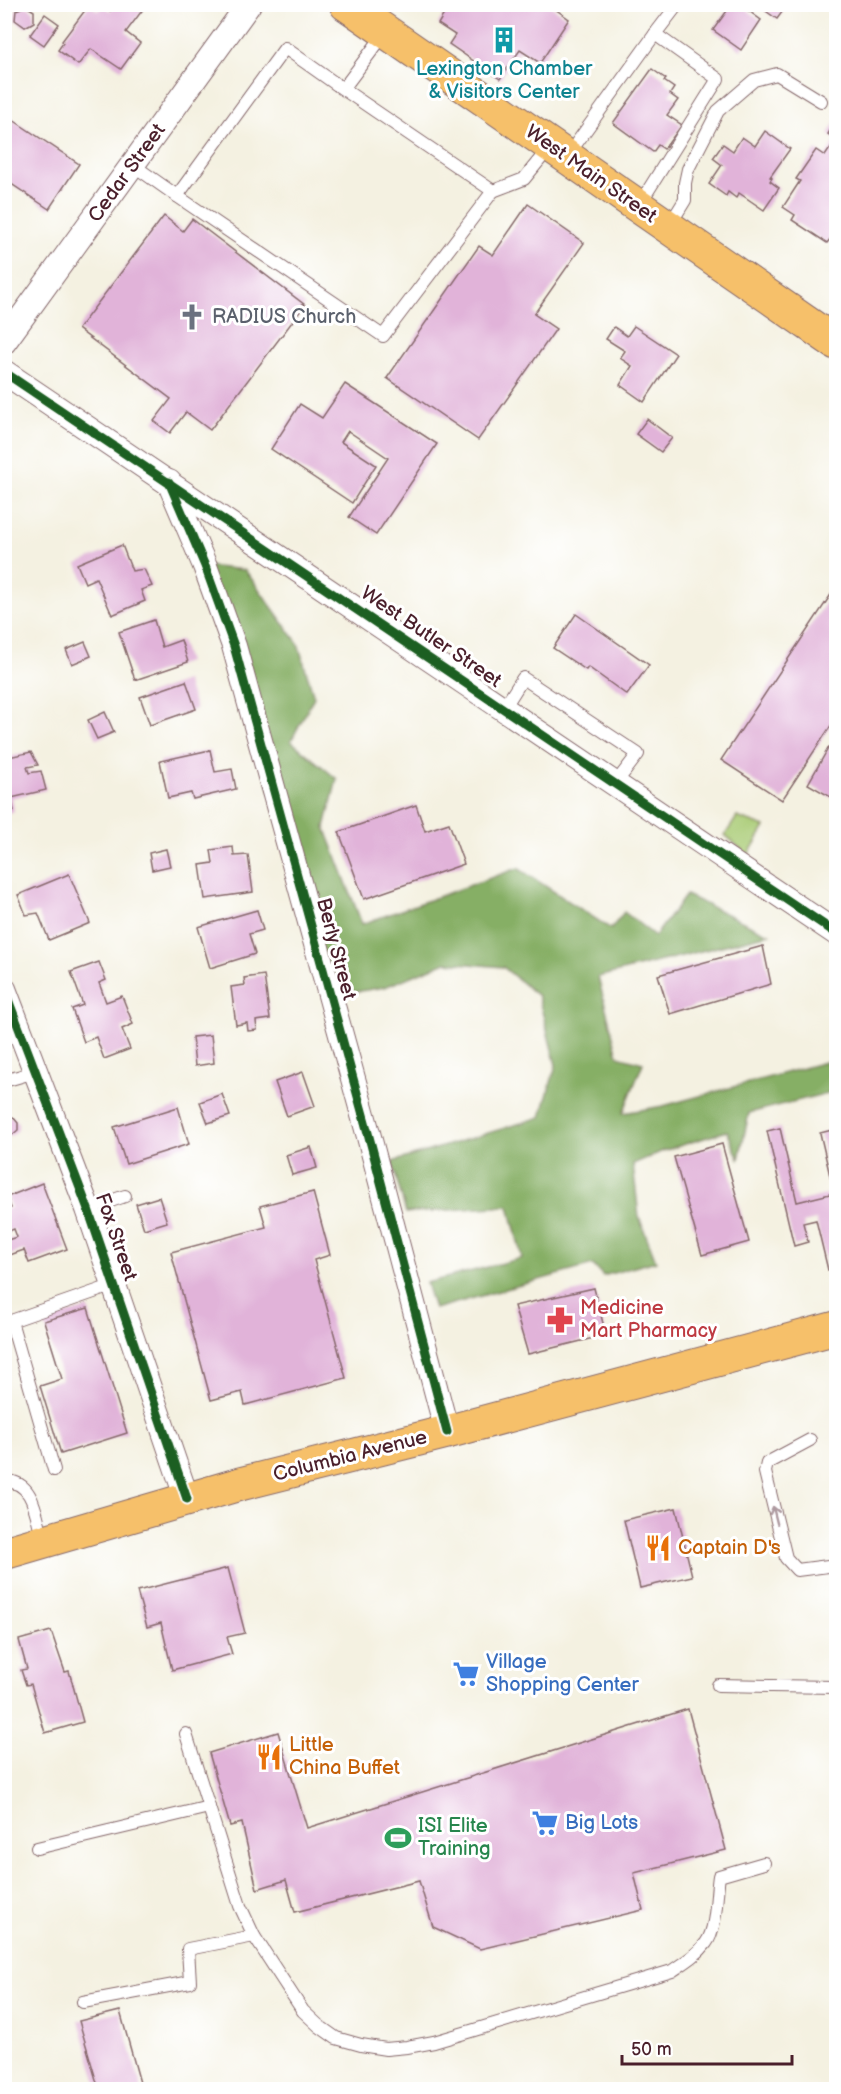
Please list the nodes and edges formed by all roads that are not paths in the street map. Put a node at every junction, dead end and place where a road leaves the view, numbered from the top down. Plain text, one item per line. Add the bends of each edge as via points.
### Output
1 (249, 4) edge
2 (346, 4) edge
3 (678, 4) edge
4 (386, 32) junction
5 (655, 34) junction
6 (343, 88) junction
7 (821, 101) dead end
8 (559, 152) junction
9 (133, 165) junction
10 (493, 191) junction
11 (177, 196) junction
12 (638, 206) junction
13 (669, 227) junction
14 (4, 342) edge
15 (837, 343) edge
16 (4, 372) edge
17 (169, 482) junction
18 (504, 708) junction
19 (615, 784) junction
20 (837, 933) edge
21 (4, 989) edge
22 (35, 1072) junction
23 (4, 1081) edge
24 (125, 1196) dead end
25 (88, 1209) junction
26 (114, 1286) junction
27 (837, 1328) edge
28 (447, 1432) junction
29 (810, 1440) dead end
30 (54, 1470) dead end
31 (4, 1480) edge
32 (187, 1499) junction
33 (43, 1541) junction
34 (4, 1553) edge
35 (837, 1565) edge
36 (718, 1685) dead end
37 (837, 1687) edge
38 (186, 1734) dead end
39 (209, 1807) junction
40 (37, 1848) dead end
41 (764, 1863) dead end
42 (254, 1936) junction
43 (83, 2002) dead end

1 - 9 street, Cedar Street
2 - 4 main road, West Main Street
3 - 5 lane
4 - 6 lane
4 - 8 main road, West Main Street
5 - 8 lane
5 - 12 lane via 718,79
6 - 10 lane
6 - 11 lane via 285,48
7 - 13 lane via 777,74 754,80 718,111 688,169 685,200
8 - 10 lane via 524,179
8 - 12 main road, West Main Street
9 - 11 lane
9 - 14 street, Cedar Street
10 - 11 lane via 383,336
12 - 13 main road, West Main Street
13 - 15 main road, West Main Street
16 - 17 street, West Butler Street
17 - 18 street, West Butler Street
17 - 28 street, Berly Street via 237,656
18 - 19 street, West Butler Street
18 - 19 lane via 524,678 638,754
19 - 20 street, West Butler Street
21 - 22 street, Fox Street
22 - 23 lane
22 - 25 street, Fox Street
24 - 25 lane
25 - 26 street, Fox Street
26 - 30 lane via 11,1321
26 - 32 street, Fox Street
27 - 28 main road, Columbia Avenue
28 - 32 main road, Columbia Avenue
35 -> 29 lane via 797,1570 791,1565 765,1472 767,1463
31 - 33 lane via 22,1484 29,1491
32 - 33 main road, Columbia Avenue
33 - 34 main road, Columbia Avenue
36 - 37 lane
38 - 39 lane
39 - 40 lane
39 - 42 lane via 240,1906
41 - 42 lane via 719,1876 708,1941 672,1971 407,2047 361,2046 336,2038 319,2026 303,2011
42 - 43 lane via 188,1948 190,1982

